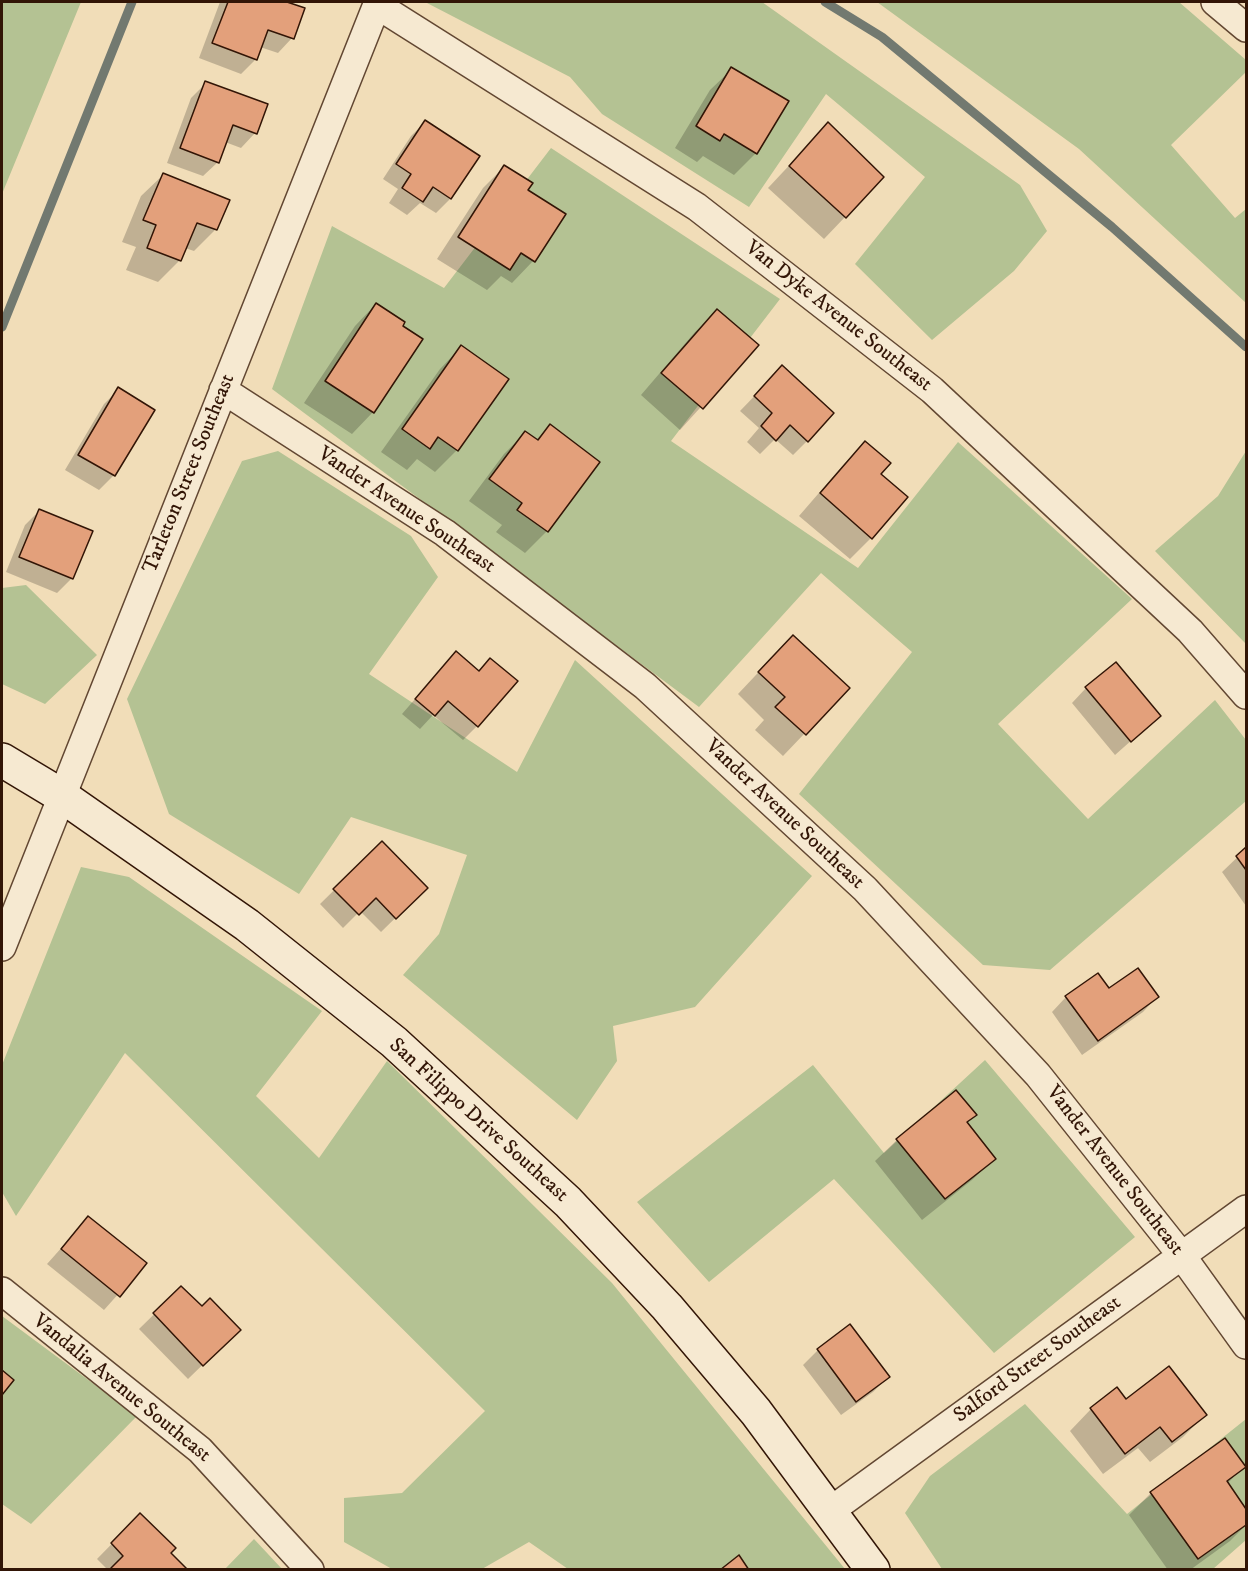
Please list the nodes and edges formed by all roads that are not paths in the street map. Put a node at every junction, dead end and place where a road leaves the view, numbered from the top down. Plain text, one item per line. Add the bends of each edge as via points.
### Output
1 (1215, 2) edge
2 (378, 3) edge
3 (1246, 28) edge
4 (223, 390) junction
5 (1246, 695) edge
6 (2, 760) edge
7 (62, 796) junction
8 (2, 947) edge
9 (1246, 1209) edge
10 (1182, 1256) junction
11 (2, 1291) edge
12 (1246, 1345) edge
13 (830, 1511) junction
14 (310, 1569) edge
15 (873, 1569) edge

1 - 3 street
2 - 4 street, Tarleton Street Southeast
2 - 5 street, Van Dyke Avenue Southeast via 698,207 932,390 1190,632
4 - 7 street, Tarleton Street Southeast
4 - 10 street, Vander Avenue Southeast via 445,533 645,686 865,889 1038,1075
6 - 7 street, San Filippo Drive Southeast
7 - 8 street, Tarleton Street Southeast
7 - 13 street, San Filippo Drive Southeast via 248,925 384,1035 568,1202 675,1316 756,1412
9 - 10 street, Salford Street Southeast
10 - 12 street, Vander Avenue Southeast
10 - 13 street, Salford Street Southeast
11 - 14 street, Vandalia Avenue Southeast via 200,1450
13 - 15 street, San Filippo Drive Southeast

